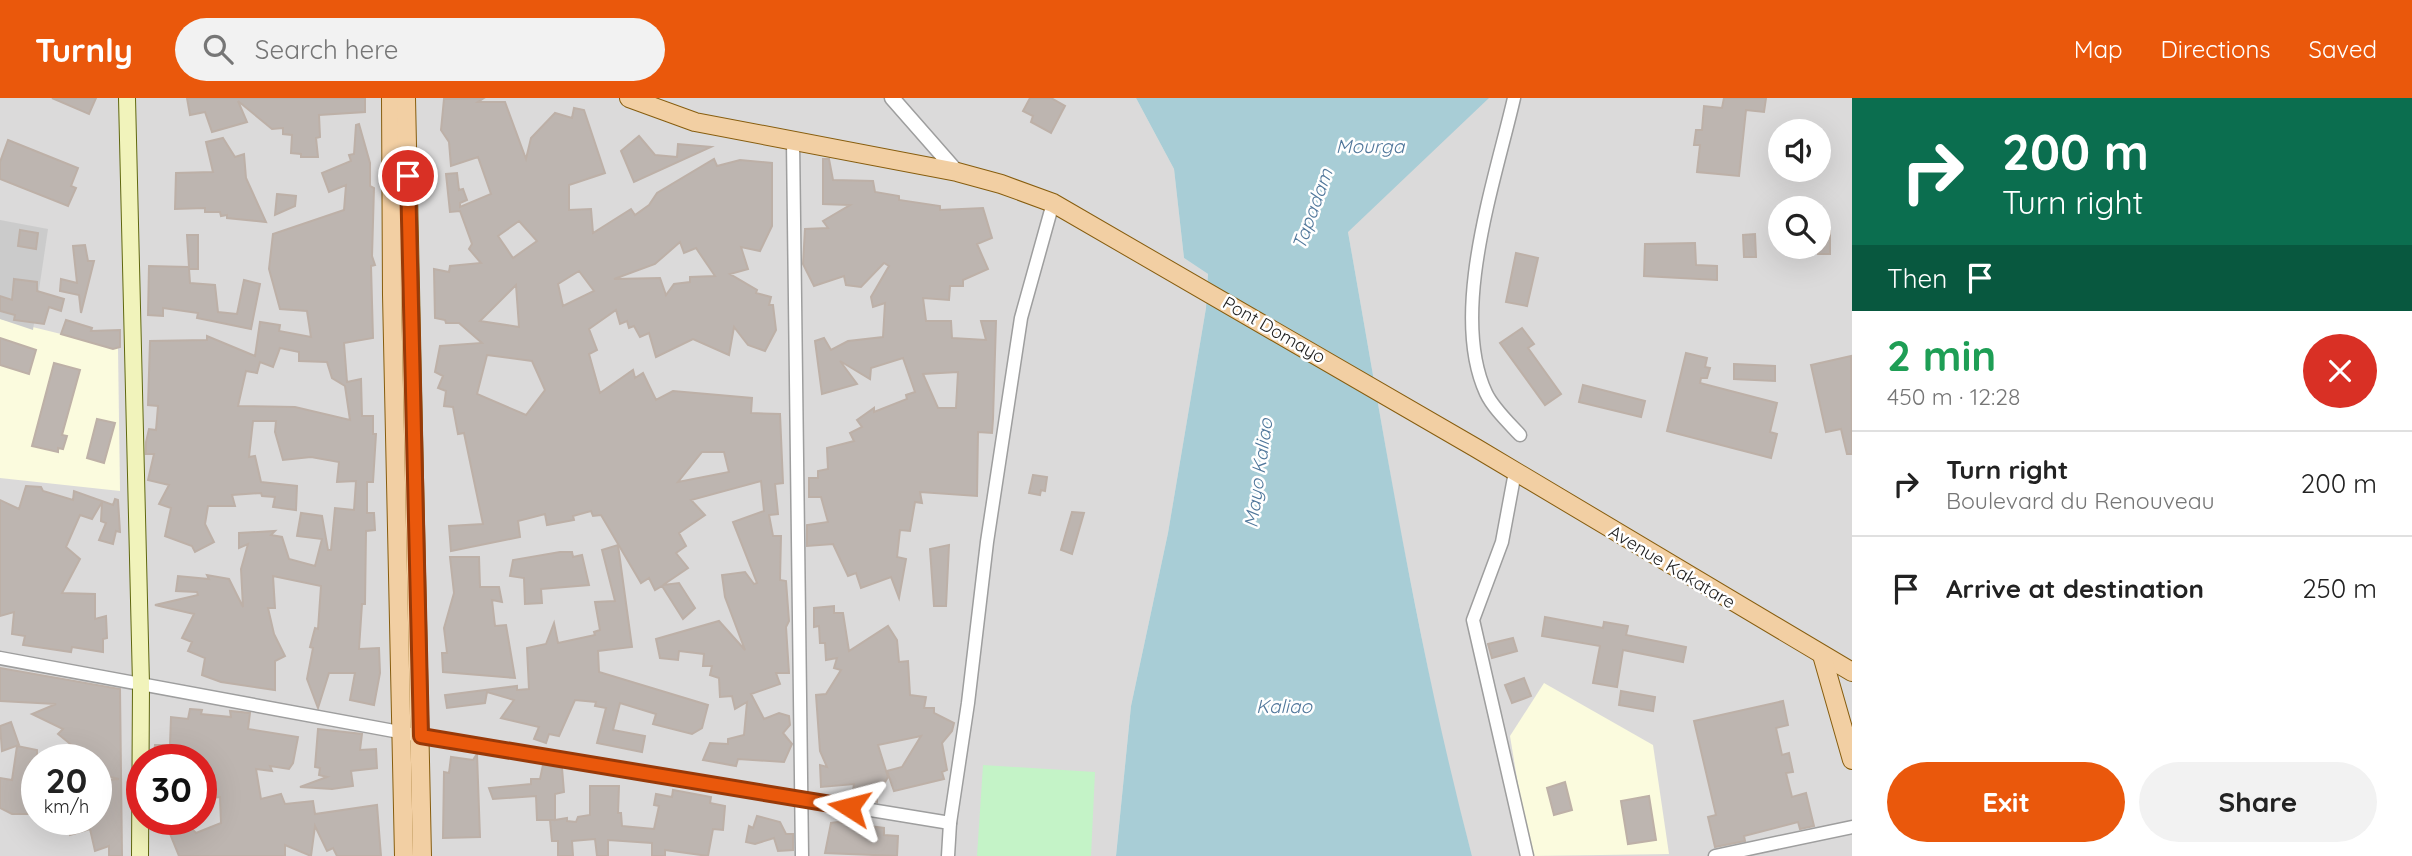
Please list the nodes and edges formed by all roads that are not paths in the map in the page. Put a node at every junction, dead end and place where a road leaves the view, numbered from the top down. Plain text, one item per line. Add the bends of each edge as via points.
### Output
1 (127, 98) edge
2 (391, 98) edge
3 (406, 98) edge
4 (629, 98) edge
5 (892, 98) edge
6 (1514, 98) edge
7 (793, 141) junction
8 (957, 172) junction
9 (1053, 203) junction
10 (1429, 421) joint
11 (1520, 435) dead end
12 (1515, 472) junction
13 (1822, 655) junction
14 (0, 658) edge
15 (1852, 672) edge
16 (141, 684) junction
17 (1848, 730) edge
18 (402, 733) junction
19 (421, 736) junction
20 (1852, 760) edge
21 (799, 798) junction
22 (950, 823) junction
23 (1852, 827) edge
24 (140, 856) edge
25 (404, 856) edge
26 (422, 856) edge
27 (802, 856) edge
28 (948, 856) edge
29 (1527, 856) edge
30 (1715, 856) edge

1 - 16 main road
2 - 18 main road
3 - 19 main road
4 - 7 main road, Pont Domayo via 695,122
5 - 8 street
6 - 11 street via 1471,300 1473,339 1487,396
7 - 8 main road, Pont Domayo
7 - 21 street
8 - 9 main road, Pont Domayo
9 - 10 main road, Pont Domayo
9 - 22 street via 1021,318
10 - 12 main road, Avenue Kakatare
12 - 13 main road, Avenue Kakatare
12 - 29 street via 1502,542 1473,620
13 - 15 main road, Avenue Kakatare
13 - 17 main road
14 - 16 street
16 - 18 street
16 - 24 main road
17 - 20 main road
18 - 19 street
18 - 25 main road
19 - 21 street
19 - 26 main road
21 - 22 street
21 - 27 street
22 - 28 street
23 - 30 street

